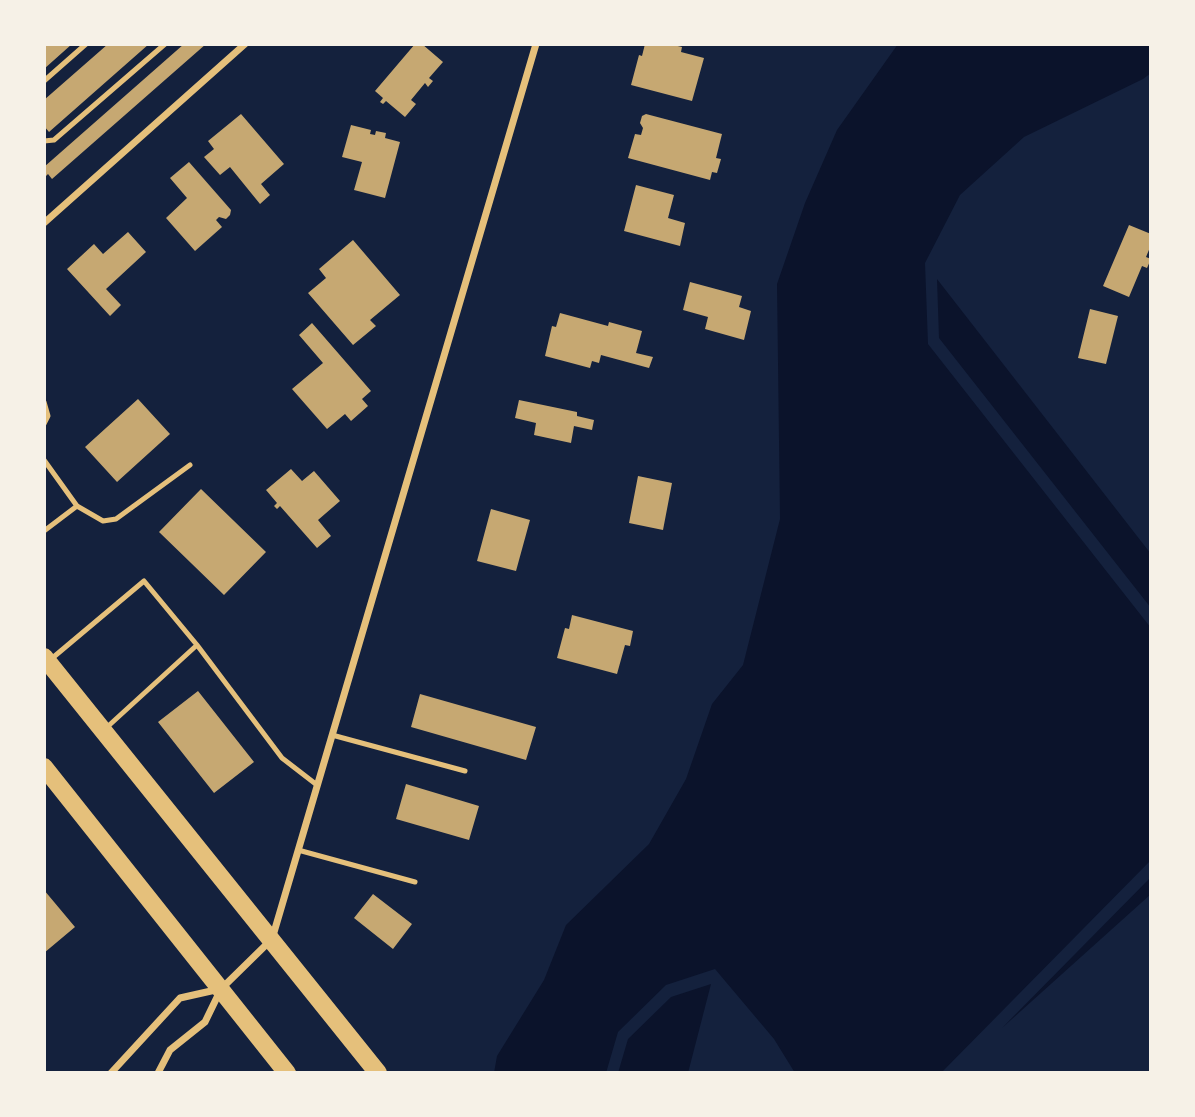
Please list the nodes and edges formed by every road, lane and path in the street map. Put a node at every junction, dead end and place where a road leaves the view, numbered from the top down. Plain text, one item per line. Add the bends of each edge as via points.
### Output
1 (86, 44) edge
2 (165, 44) edge
3 (245, 44) edge
4 (536, 44) edge
5 (44, 80) edge
6 (44, 141) edge
7 (44, 223) edge
8 (44, 402) edge
9 (44, 424) edge
10 (44, 460) edge
11 (190, 465) dead end
12 (77, 506) junction
13 (44, 531) edge
14 (197, 645) junction
15 (46, 660) edge
16 (103, 731) junction
17 (332, 735) junction
18 (44, 767) edge
19 (465, 771) dead end
20 (317, 785) junction
21 (298, 850) junction
22 (415, 882) dead end
23 (272, 939) junction
24 (221, 989) junction
25 (111, 1073) edge
26 (158, 1073) edge
27 (286, 1073) edge
28 (378, 1073) edge

1 - 5 lane
2 - 6 lane via 54,140
3 - 7 street
4 - 17 street
8 - 9 lane via 48,416
10 - 12 lane
11 - 12 lane via 116,519 103,521
12 - 13 lane
14 - 15 lane via 144,581
14 - 16 lane
14 - 20 lane via 282,758
15 - 16 main road
16 - 23 main road
17 - 19 lane
17 - 20 street
18 - 24 main road
20 - 21 street
21 - 22 lane
21 - 23 street
23 - 24 street
23 - 28 main road
24 - 25 street via 180,998
24 - 26 street via 205,1022 170,1050
24 - 27 main road

